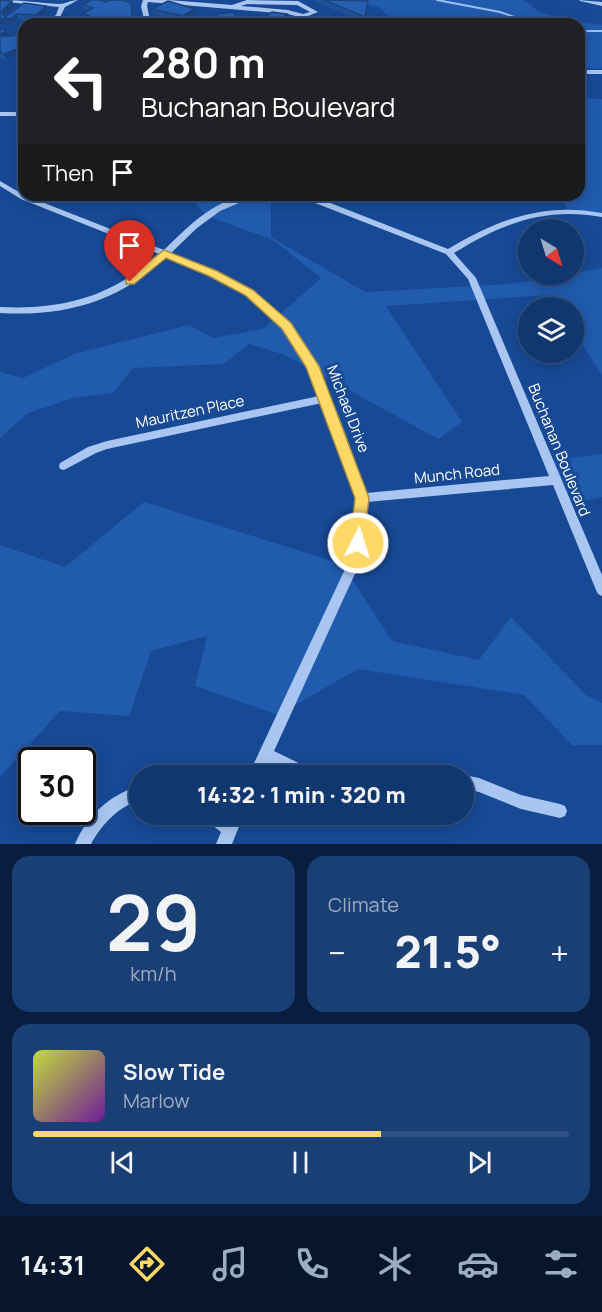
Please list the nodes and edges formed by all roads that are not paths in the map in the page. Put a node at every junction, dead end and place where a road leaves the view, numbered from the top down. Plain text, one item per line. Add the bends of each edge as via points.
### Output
1 (6, 0) edge
2 (147, 0) edge
3 (582, 0) edge
4 (26, 2) junction
5 (47, 2) edge
6 (68, 2) edge
7 (602, 4) edge
8 (232, 7) junction
9 (17, 10) edge
10 (54, 18) edge
11 (147, 18) edge
12 (18, 36) edge
13 (8, 40) edge
14 (585, 72) edge
15 (602, 72) edge
16 (0, 114) edge
17 (18, 114) edge
18 (0, 183) edge
19 (18, 194) edge
20 (34, 201) edge
21 (234, 201) edge
22 (317, 201) edge
23 (602, 215) edge
24 (449, 252) junction
25 (164, 254) junction
26 (0, 310) edge
27 (325, 399) junction
28 (64, 466) dead end
29 (556, 480) junction
30 (362, 498) junction
31 (602, 590) edge
32 (265, 754) junction
33 (260, 765) edge
34 (288, 765) edge
35 (474, 783) edge
36 (129, 795) edge
37 (560, 811) dead end
38 (233, 825) edge
39 (83, 844) edge
40 (224, 844) edge

1 - 4 street
2 - 8 street
2 - 11 street
3 - 7 street
4 - 5 street
4 - 9 street
5 - 6 street
6 - 10 street
8 - 8 street via 303,16 315,12 294,3 247,2
12 - 13 street
14 - 15 street
16 - 17 street
18 - 19 street, Michael Drive
20 - 25 street, Michael Drive
21 - 25 street via 212,211
22 - 24 street, Buchanan Boulevard
23 - 24 street via 565,210 526,216 486,230
24 - 29 street, Buchanan Boulevard via 472,278
25 - 26 street via 130,282 90,300 40,310
25 - 27 street, Michael Drive via 223,278 266,305 299,342
27 - 28 street, Mauritzen Place via 107,445
27 - 30 street, Michael Drive
29 - 30 street, Munch Road
29 - 31 street, Buchanan Boulevard
30 - 32 street, Michael Drive via 352,567
32 - 33 street, Michael Drive
32 - 34 street
35 - 37 street via 521,802
36 - 39 street via 112,804
38 - 40 street

